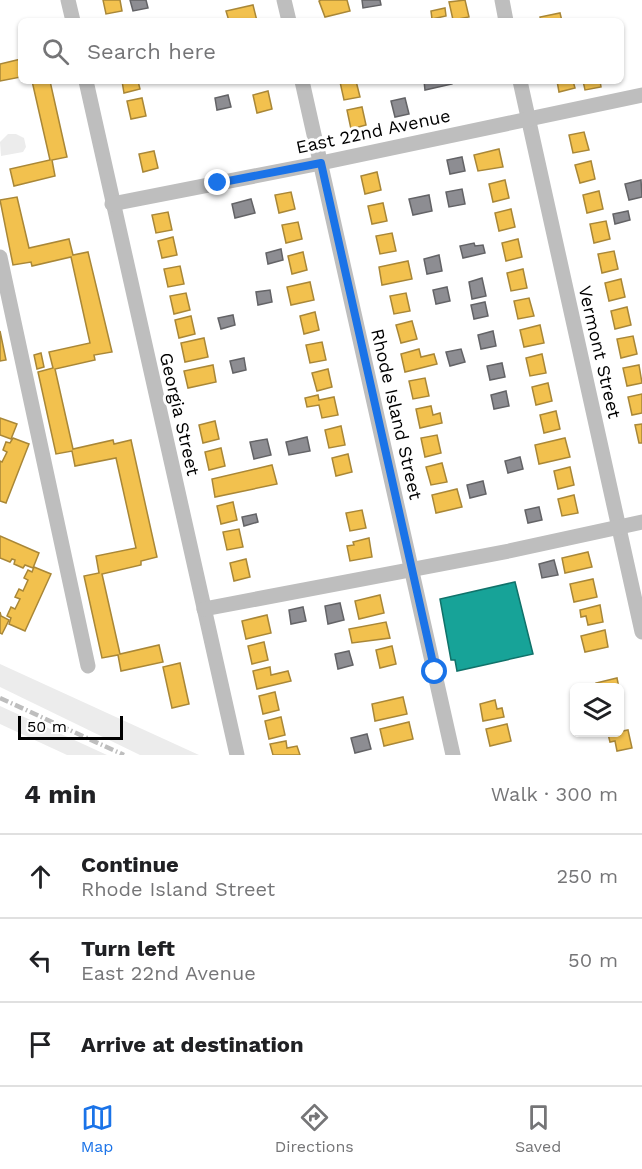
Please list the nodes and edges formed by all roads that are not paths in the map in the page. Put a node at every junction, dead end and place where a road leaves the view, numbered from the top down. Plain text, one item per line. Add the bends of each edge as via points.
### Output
1 (68, 0) edge
2 (284, 0) edge
3 (502, 0) edge
4 (72, 18) edge
5 (288, 18) edge
6 (505, 18) edge
7 (87, 84) edge
8 (303, 84) edge
9 (520, 84) edge
10 (642, 95) edge
11 (528, 118) junction
12 (321, 163) junction
13 (112, 204) junction
14 (0, 257) edge
15 (642, 522) edge
16 (618, 526) junction
17 (412, 569) junction
18 (204, 609) junction
19 (642, 632) edge
20 (88, 666) dead end
21 (237, 755) edge
22 (453, 755) edge

1 - 4 street
2 - 5 street
3 - 6 street
7 - 13 street, Georgia Street
8 - 12 street, Rhode Island Street
9 - 11 street, Vermont Street
10 - 11 street, East 22nd Avenue
11 - 12 street, East 22nd Avenue
11 - 16 street, Vermont Street
12 - 13 street, East 22nd Avenue
12 - 17 street, Rhode Island Street
13 - 18 street, Georgia Street
14 - 20 street
15 - 16 street
16 - 17 street
16 - 19 street, Vermont Street
17 - 18 street
17 - 22 street, Rhode Island Street
18 - 21 street, Georgia Street

